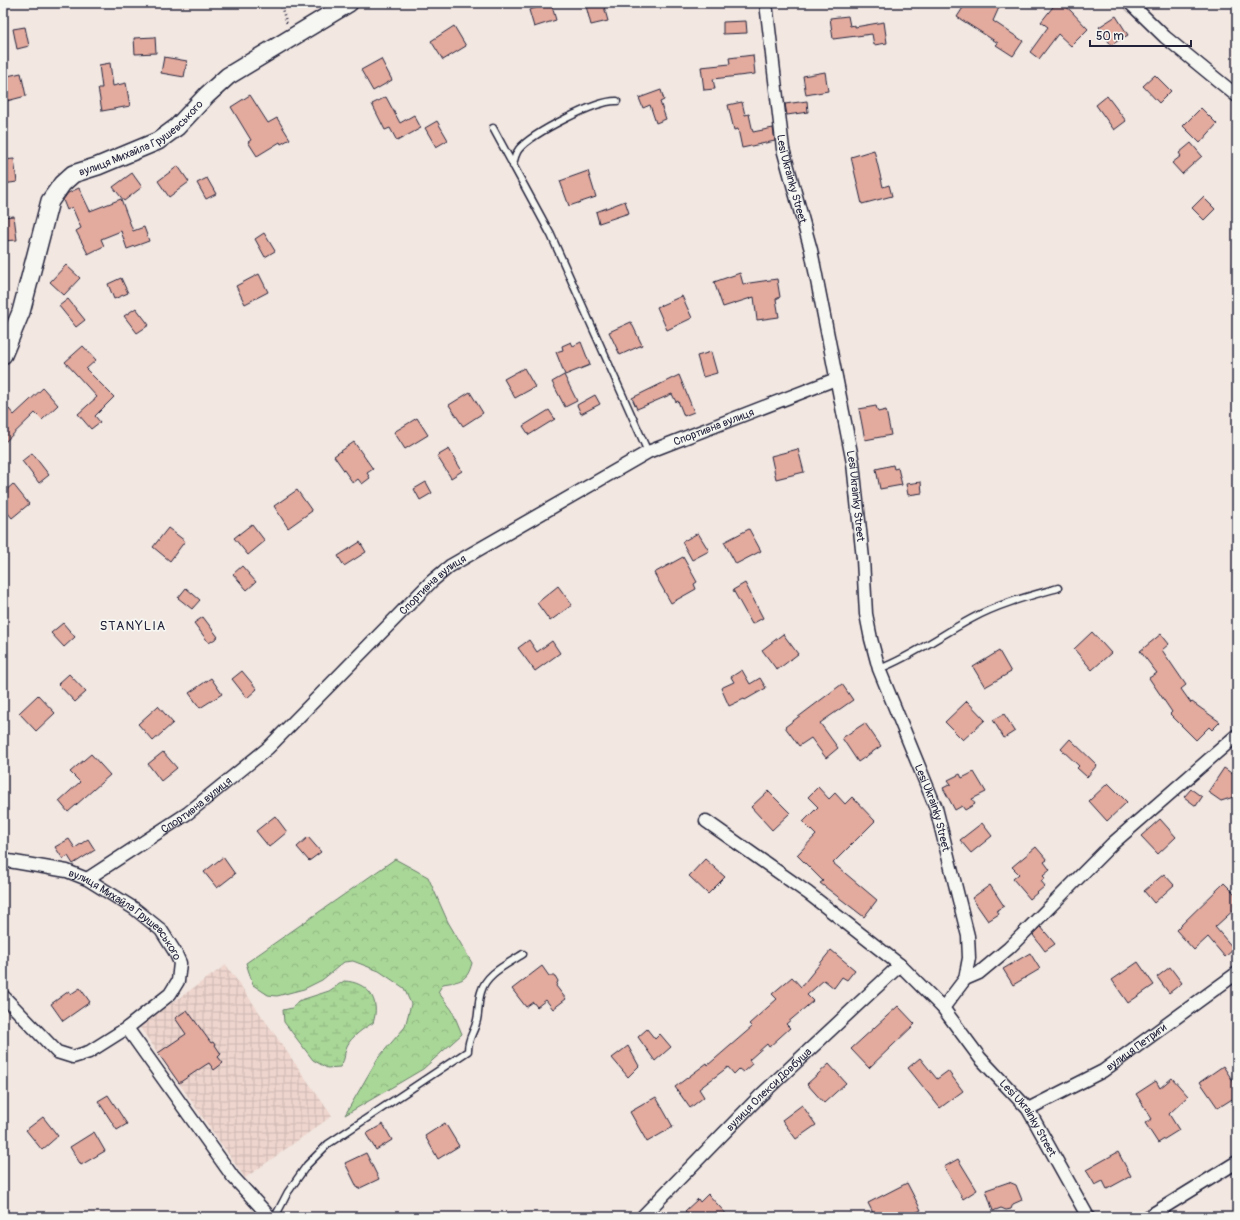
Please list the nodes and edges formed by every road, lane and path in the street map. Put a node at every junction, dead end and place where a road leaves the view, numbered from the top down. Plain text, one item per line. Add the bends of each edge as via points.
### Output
1 (280, 3) edge
2 (349, 3) edge
3 (766, 3) edge
4 (1130, 3) edge
5 (284, 16) dead end
6 (1237, 96) edge
7 (617, 101) dead end
8 (493, 128) dead end
9 (513, 166) junction
10 (3, 355) edge
11 (836, 379) junction
12 (648, 452) junction
13 (1058, 588) dead end
14 (879, 669) junction
15 (1237, 735) edge
16 (706, 821) dead end
17 (3, 860) edge
18 (87, 879) junction
19 (524, 954) dead end
20 (900, 965) junction
21 (1237, 973) edge
22 (965, 979) junction
23 (3, 996) edge
24 (943, 1008) junction
25 (128, 1028) junction
26 (1028, 1109) junction
27 (1237, 1162) edge
28 (270, 1217) edge
29 (275, 1217) edge
30 (642, 1217) edge
31 (1088, 1217) edge
32 (1148, 1217) edge

1 - 5 path
2 - 10 street, вулиця Михайла Грушевського via 228,76 158,141 73,174 62,184 50,201 21,312
3 - 11 street, Lesi Ukrainky Street via 783,149 811,250
4 - 6 street via 1165,37
7 - 9 lane via 599,104 551,127 519,150
8 - 9 lane
9 - 12 lane via 551,235
11 - 12 street, Спортивна вулиця
11 - 14 street, Lesi Ukrainky Street via 853,463 866,614
12 - 18 street, Спортивна вулиця via 450,566 432,581 268,748 188,812
13 - 14 lane via 1019,599 973,618 893,664
14 - 22 street, Lesi Ukrainky Street via 936,808 968,936 969,958
15 - 22 street, Lesi Ukrainky Street via 1112,844 1009,948 979,972
16 - 20 street, Lesi Ukrainky Street via 808,893
17 - 18 street, вулиця Михайла Грушевського via 67,872
18 - 25 street, вулиця Михайла Грушевського via 135,909 160,930 176,952 180,963 178,981 170,994
19 - 29 lane via 493,974 485,983 481,992 478,1018 468,1040 468,1051 328,1144 307,1165 288,1192
20 - 24 street, Lesi Ukrainky Street
20 - 30 street, вулиця Олекси Довбуша via 760,1096
21 - 26 street, вулиця Петриги via 1103,1071
22 - 24 street, Lesi Ukrainky Street
23 - 25 street, вулиця Михайла Грушевського via 46,1042 66,1056 73,1057 89,1052
24 - 26 street, Lesi Ukrainky Street via 980,1058
25 - 28 street via 233,1177
26 - 31 street, Lesi Ukrainky Street
27 - 32 street

